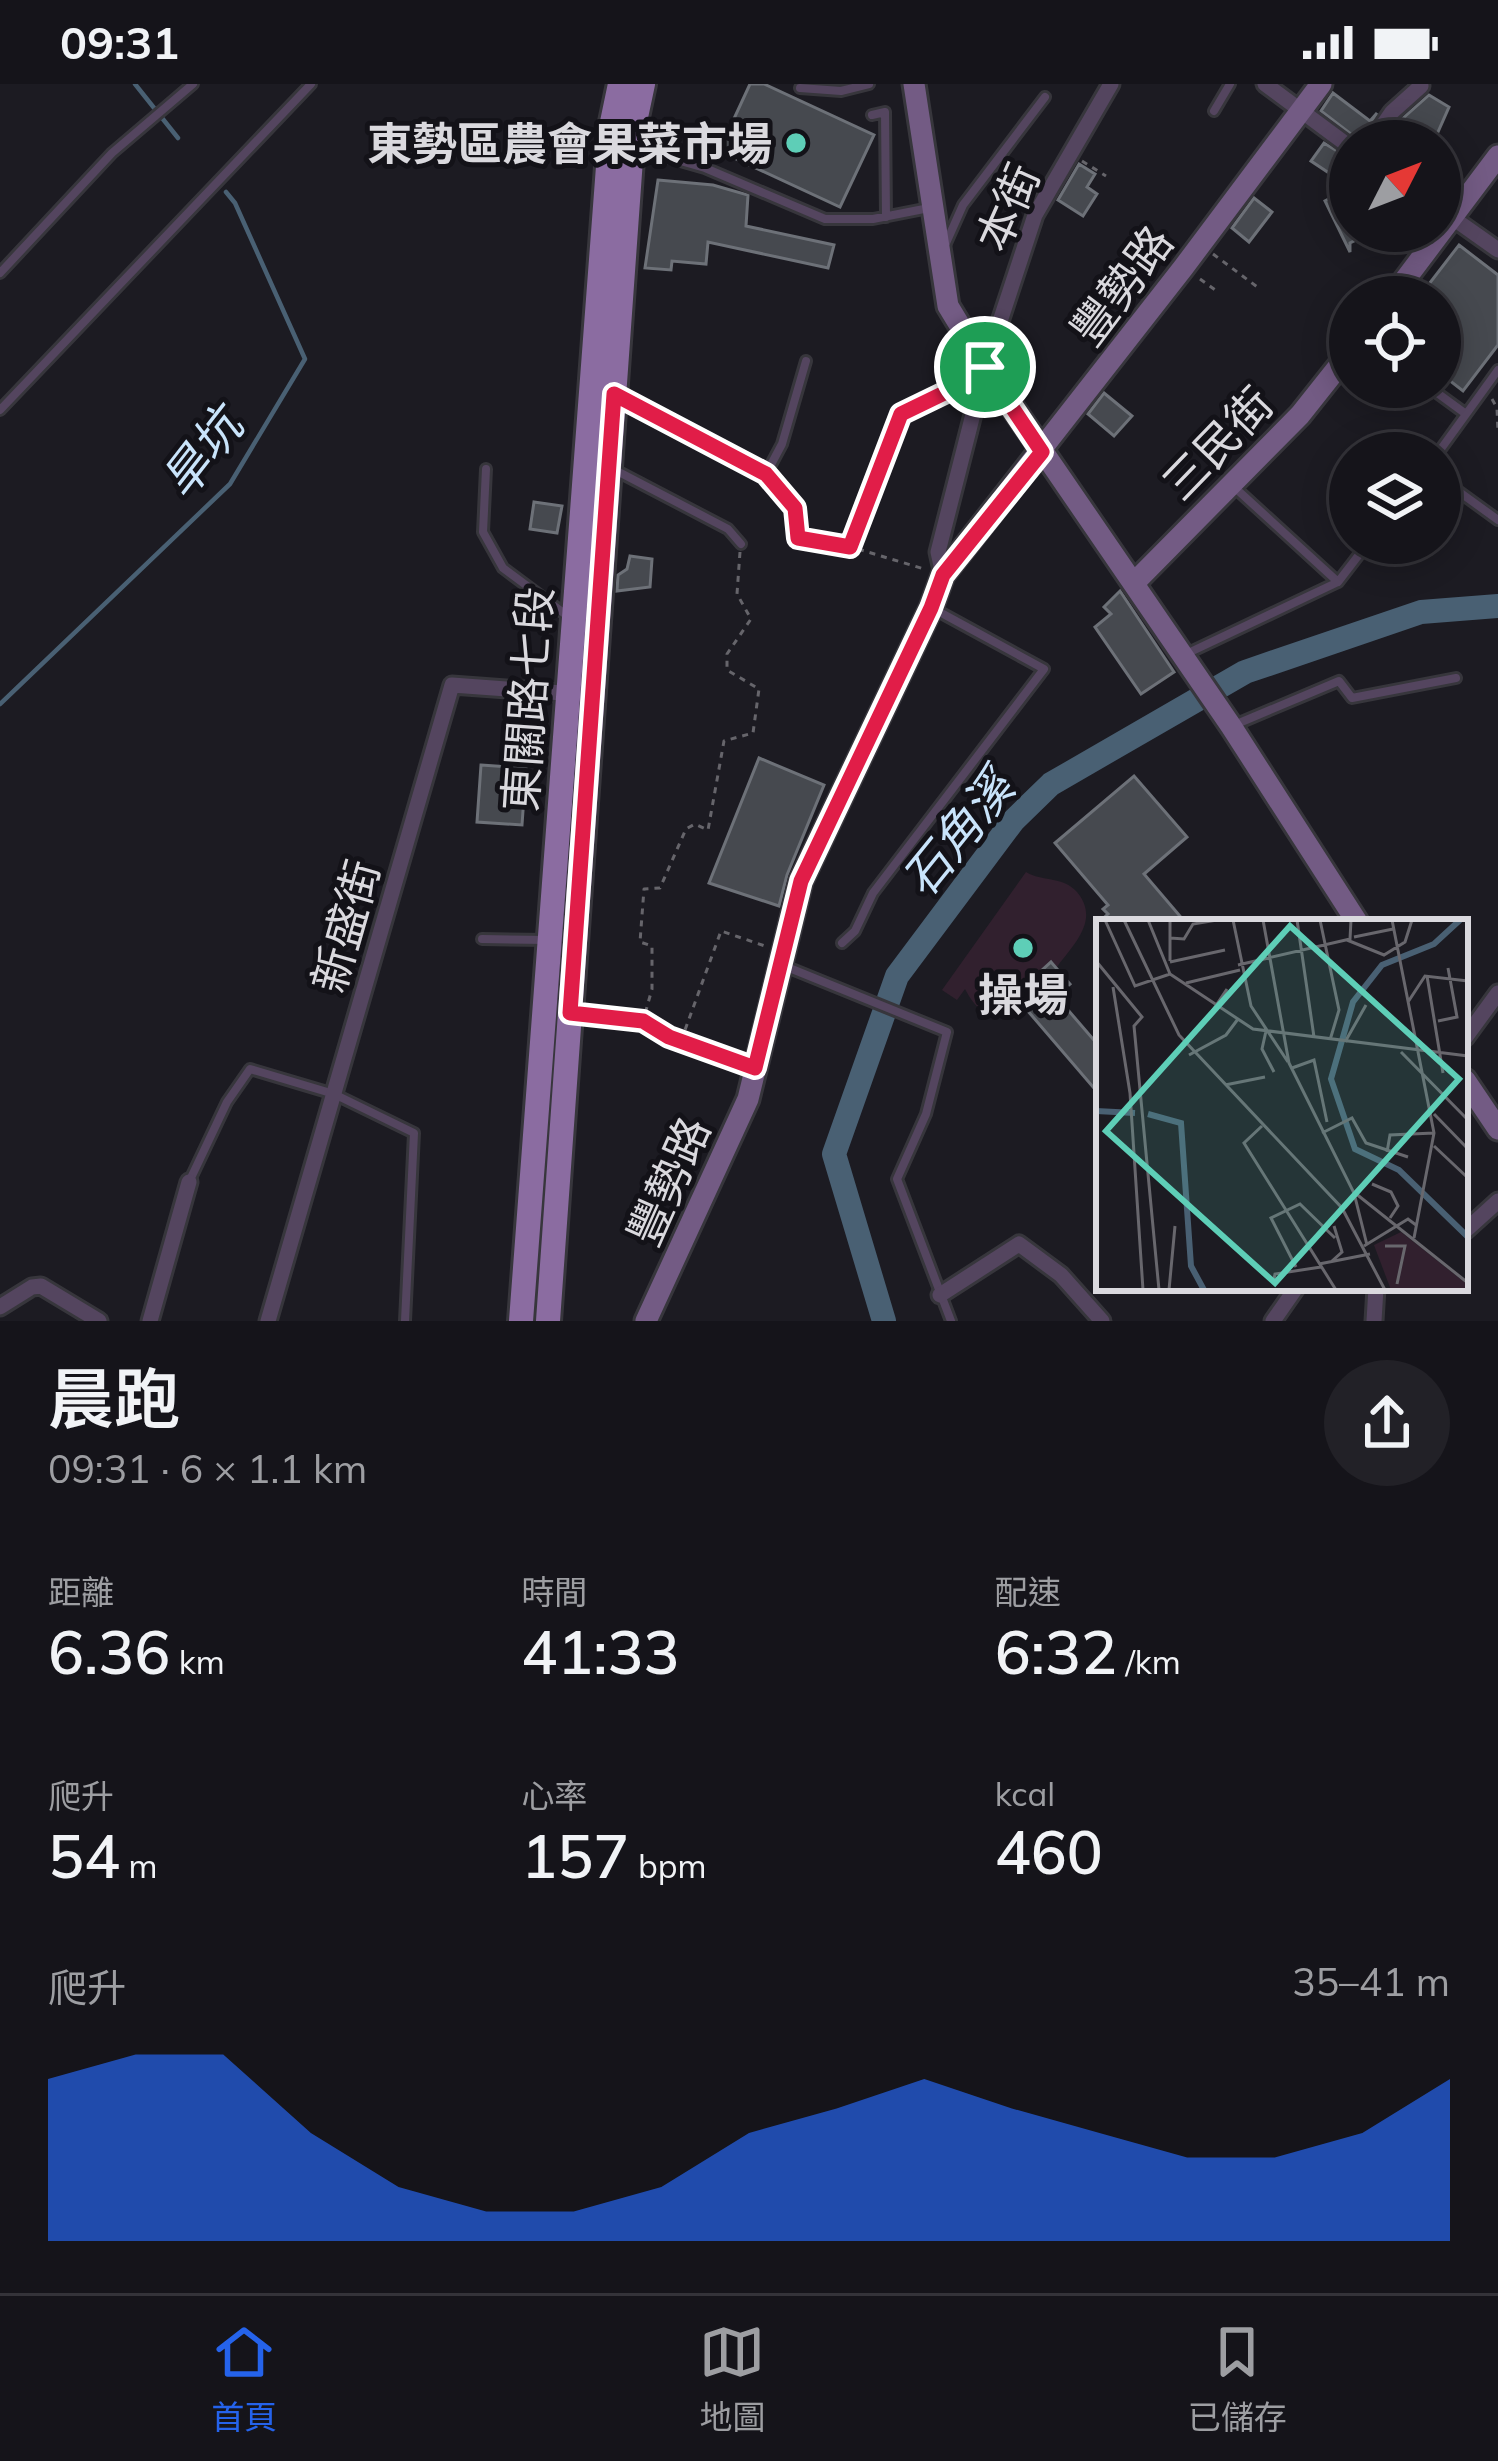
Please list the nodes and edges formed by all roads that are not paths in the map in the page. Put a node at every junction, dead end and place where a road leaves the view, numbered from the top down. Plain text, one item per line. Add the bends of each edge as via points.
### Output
1 (193, 84) edge
2 (311, 84) edge
3 (620, 84) edge
4 (643, 84) edge
5 (869, 84) edge
6 (914, 84) edge
7 (1111, 84) edge
8 (1230, 84) edge
9 (1265, 84) edge
10 (1321, 84) edge
11 (1421, 86) edge
12 (812, 87) edge
13 (800, 88) dead end
14 (1045, 97) dead end
15 (1302, 109) junction
16 (1214, 111) dead end
17 (872, 115) dead end
18 (1386, 120) edge
19 (1329, 130) edge
20 (621, 144) junction
21 (1498, 156) edge
22 (1461, 197) edge
23 (933, 207) junction
24 (886, 217) junction
25 (1461, 224) edge
26 (1498, 250) edge
27 (940, 255) junction
28 (0, 273) edge
29 (806, 361) dead end
30 (985, 367) junction
31 (1498, 370) edge
32 (1329, 378) edge
33 (614, 394) junction
34 (1458, 408) edge
35 (0, 410) edge
36 (1466, 414) junction
37 (1453, 432) edge
38 (1042, 452) junction
39 (608, 466) junction
40 (486, 470) dead end
41 (766, 474) junction
42 (1231, 484) junction
43 (1461, 493) edge
44 (1498, 520) edge
45 (800, 530) road end
46 (741, 544) road end
47 (850, 547) road end
48 (1352, 564) edge
49 (943, 575) junction
50 (1338, 582) junction
51 (1134, 583) junction
52 (931, 608) junction
53 (575, 622) junction
54 (1183, 656) junction
55 (1456, 679) dead end
56 (580, 695) junction
57 (1231, 726) junction
58 (1355, 919) edge
59 (482, 939) dead end
60 (551, 940) junction
61 (842, 943) dead end
62 (782, 958) junction
63 (1498, 993) edge
64 (1468, 1034) edge
65 (1468, 1084) edge
66 (334, 1094) junction
67 (1498, 1129) edge
68 (189, 1182) joint
69 (1498, 1201) edge
70 (1468, 1228) edge
71 (1294, 1291) edge
72 (1376, 1291) edge
73 (940, 1295) junction
74 (0, 1307) edge
75 (652, 1317) edge
76 (99, 1321) edge
77 (150, 1321) edge
78 (268, 1321) edge
79 (405, 1321) edge
80 (521, 1321) edge
81 (548, 1321) edge
82 (950, 1321) edge
83 (1102, 1321) edge
84 (1273, 1321) edge
85 (1374, 1321) edge

1 - 28 lane via 112,153
2 - 35 lane
3 - 20 main road, 東關路七段
4 - 20 main road, 東關路七段
5 - 12 lane via 841,92
6 - 23 street
7 - 30 street, 本街 via 1035,215
8 - 16 lane
9 - 15 street
10 - 15 street, 豐勢路
11 - 18 street
12 - 13 lane
14 - 27 lane via 963,205
15 - 19 street
15 - 38 street, 豐勢路
17 - 24 lane via 884,112
20 - 24 lane via 751,185 825,219
20 - 33 main road, 東關路七段
20 - 53 main road, 東關路七段
21 - 22 street
23 - 24 lane
23 - 27 street
25 - 26 street
27 - 30 street via 948,305
29 - 41 lane
30 - 38 street
30 - 47 lane via 901,414
30 - 49 street, 本街 via 938,552
31 - 36 lane
32 - 42 street, 三民街
33 - 39 main road, 東關路七段
33 - 41 lane
34 - 36 lane
36 - 37 lane
38 - 49 street, 豐勢路
38 - 51 street
39 - 46 lane
39 - 56 main road, 東關路七段
40 - 53 lane via 483,532 503,568
41 - 45 lane via 795,508
42 - 50 lane
42 - 51 street, 三民街
43 - 44 lane
48 - 50 lane
49 - 52 street, 豐勢路
50 - 54 lane
51 - 54 street
52 - 61 lane via 1044,669
52 - 62 street, 豐勢路 via 801,881
53 - 56 main road, 東關路七段
54 - 57 street
55 - 57 lane via 1352,698 1339,681
56 - 60 main road, 東關路七段
56 - 66 street, 新盛街 via 452,685
56 - 81 main road, 東關路七段 via 570,1013
57 - 58 street
59 - 60 lane
60 - 80 main road, 東關路七段
62 - 73 lane via 947,1031 926,1114 896,1179
62 - 75 street, 豐勢路 via 748,1099
63 - 64 street
65 - 67 street
66 - 68 lane via 250,1069
66 - 78 street, 新盛街
66 - 79 lane via 414,1133
68 - 77 street
69 - 70 street
71 - 84 street
72 - 85 street
73 - 82 lane
73 - 83 street via 1019,1244
74 - 76 street via 41,1286

